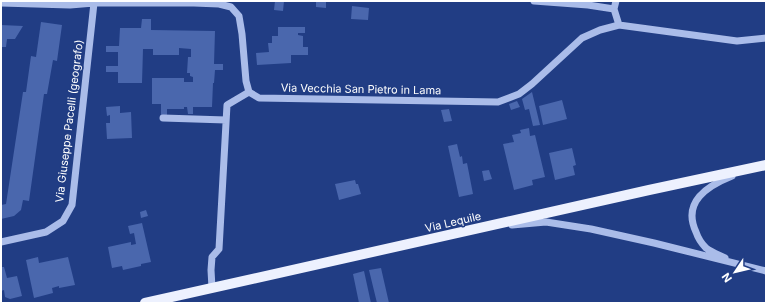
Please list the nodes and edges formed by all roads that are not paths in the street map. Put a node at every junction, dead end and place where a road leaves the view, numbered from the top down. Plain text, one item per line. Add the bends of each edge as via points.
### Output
1 (534, 1) edge
2 (616, 1) edge
3 (1, 3) edge
4 (94, 3) junction
5 (614, 9) junction
6 (619, 25) junction
7 (766, 38) edge
8 (249, 92) junction
9 (163, 118) dead end
10 (226, 120) junction
11 (766, 165) edge
12 (750, 169) junction
13 (474, 229) junction
14 (1, 242) edge
15 (734, 263) junction
16 (766, 271) edge
17 (212, 288) junction
18 (145, 303) edge

1 - 5 street
2 - 5 street
3 - 4 street
4 - 8 street via 194,3 231,7 239,16
4 - 14 street, Via Giuseppe Pacelli (geografo) via 72,205 63,221 46,232
5 - 6 street
6 - 7 street, Via Vecchia San Pietro in Lama via 737,41
6 - 8 street, Via Vecchia San Pietro in Lama via 582,38 519,94 498,102 258,98
8 - 10 street via 226,105
9 - 10 street
10 - 17 street via 219,249 212,257
11 - 12 main road, Via Lequile
12 - 13 main road, Via Lequile
12 - 15 street via 716,182 703,192 694,204 691,214 692,224 706,248
13 - 15 street via 528,223 559,223
13 - 17 main road, Via Lequile
15 - 16 street
17 - 18 main road, Via Lequile

